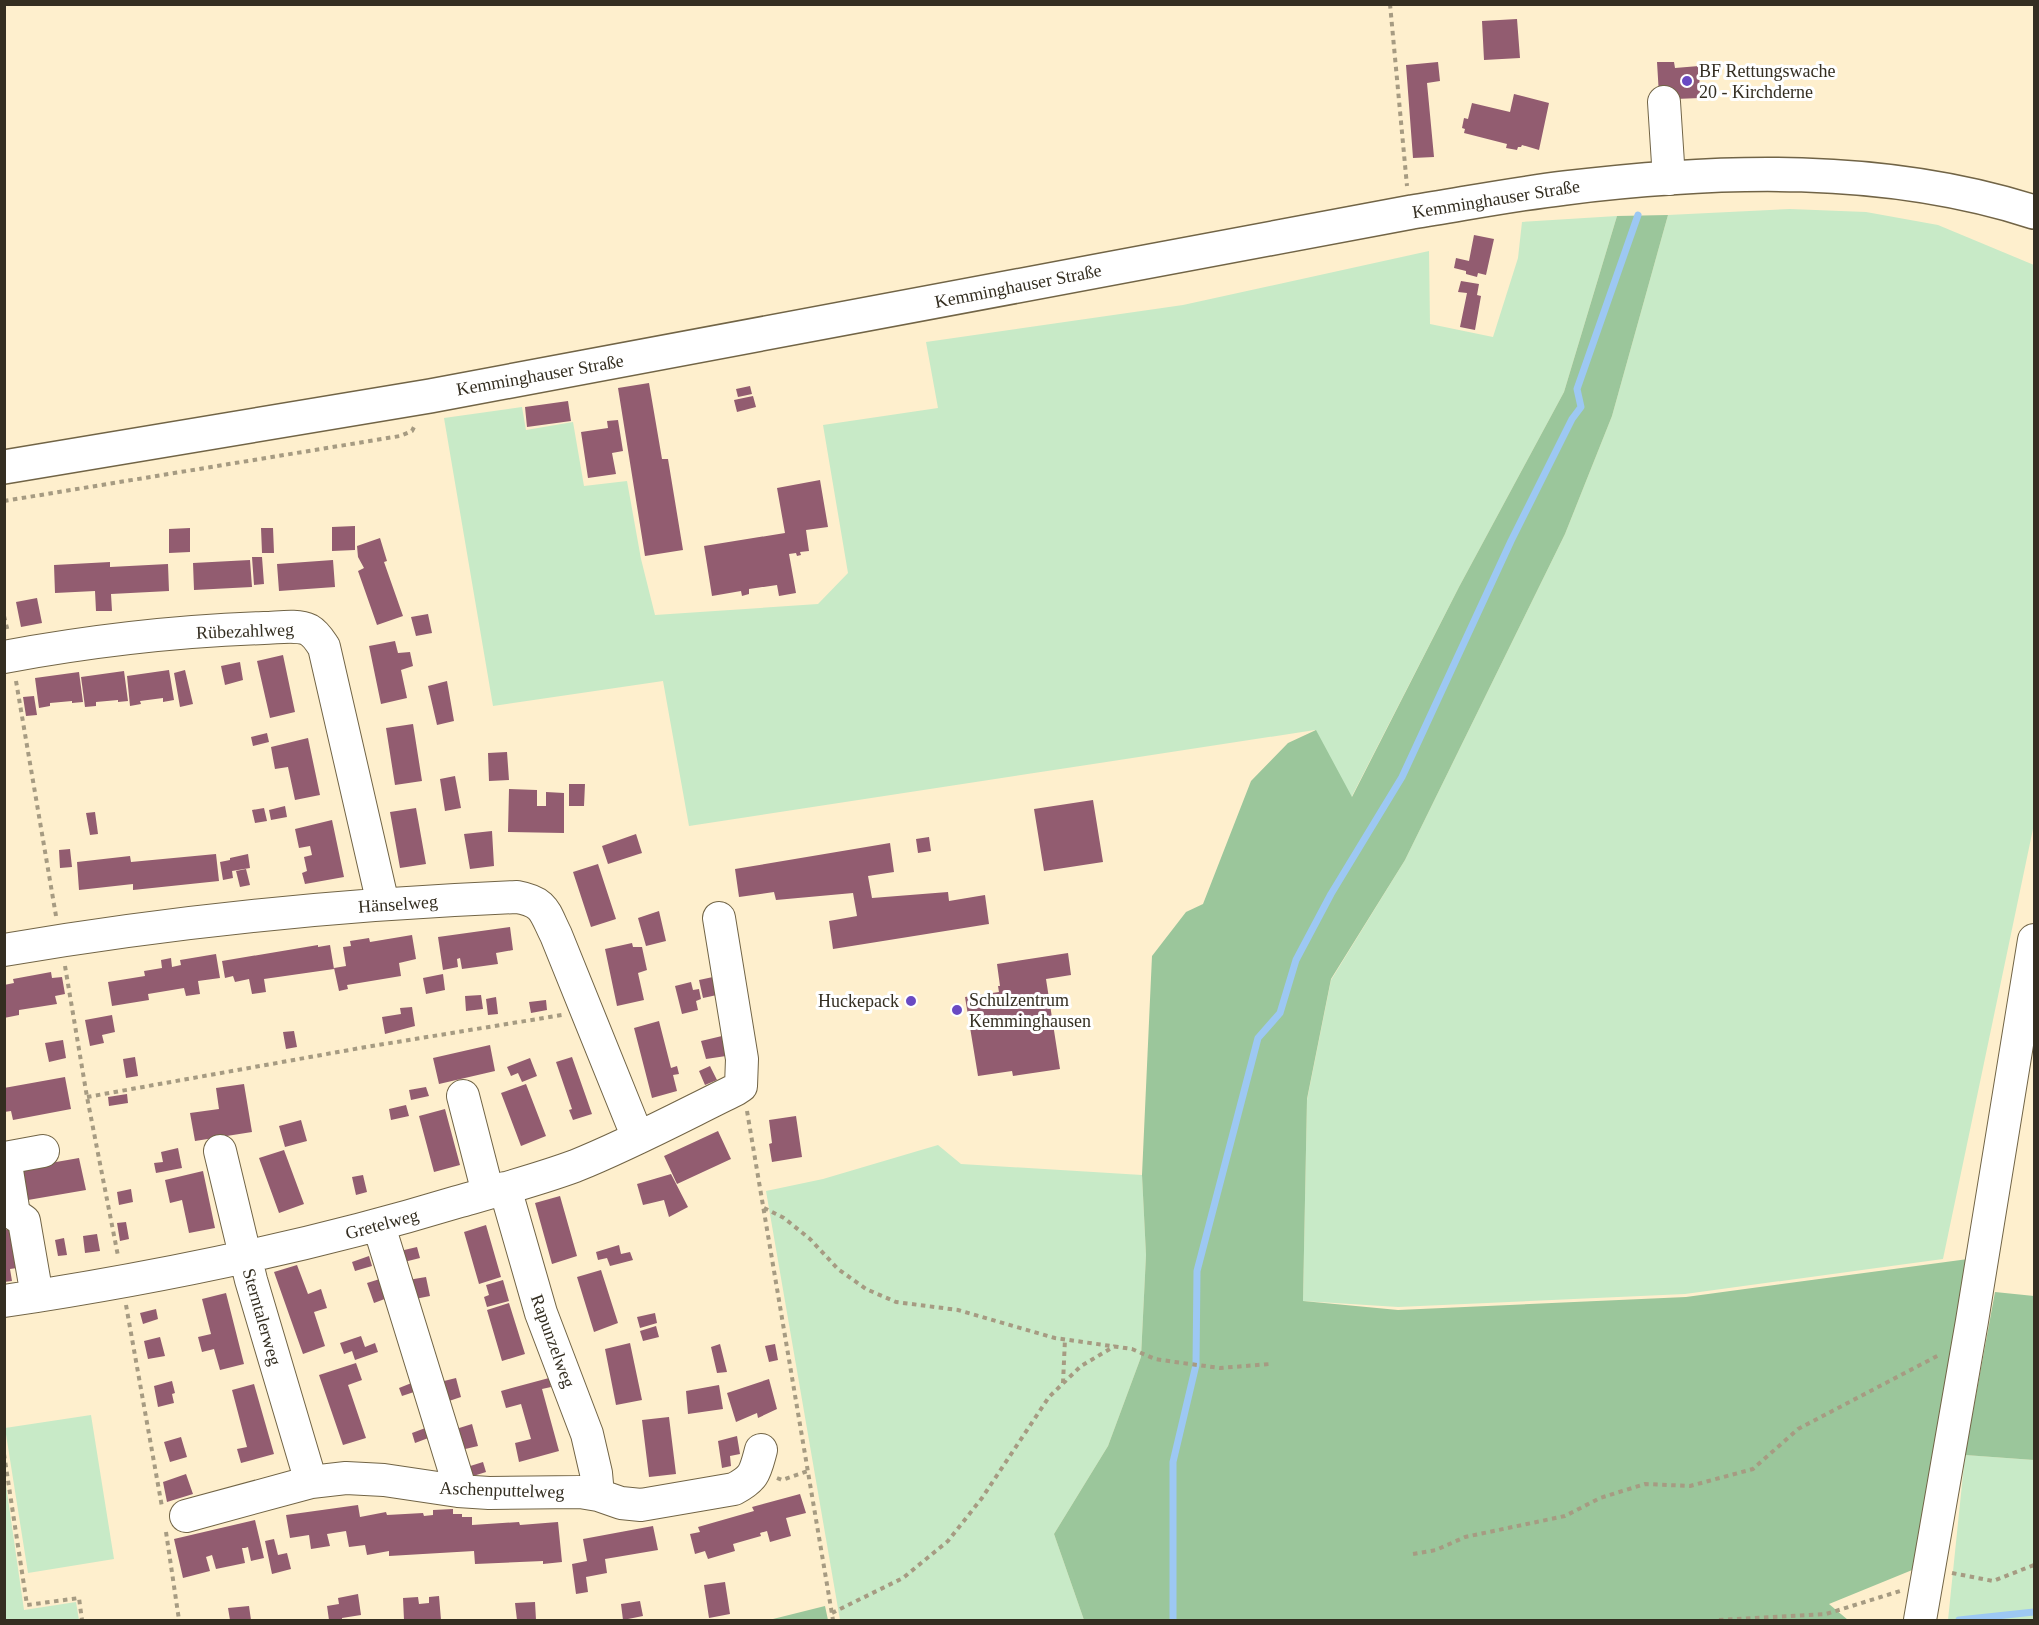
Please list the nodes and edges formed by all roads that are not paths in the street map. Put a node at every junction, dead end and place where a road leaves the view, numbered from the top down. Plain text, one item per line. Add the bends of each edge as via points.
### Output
1 (1664, 102) dead end
2 (1669, 179) junction
3 (2034, 212) edge
4 (4, 467) edge
5 (10, 666) edge
6 (383, 904) junction
7 (718, 918) dead end
8 (2034, 940) edge
9 (4, 950) edge
10 (463, 1096) dead end
11 (638, 1138) junction
12 (43, 1151) dead end
13 (220, 1152) dead end
14 (496, 1190) junction
15 (379, 1226) junction
16 (245, 1258) junction
17 (37, 1296) junction
18 (4, 1301) edge
19 (761, 1450) dead end
20 (311, 1482) junction
21 (458, 1491) junction
22 (598, 1495) junction
23 (171, 1516) road end
24 (1920, 1620) edge

1 - 2 street
2 - 3 main road, Kemminghauser Straße via 1783,174 1868,178 1940,189
2 - 4 main road, Kemminghauser Straße via 1563,188 1412,212 430,396
5 - 6 street, Rübezahlweg via 82,645 223,629 308,630 324,647
6 - 9 street, Hänselweg via 219,919
6 - 11 street, Hänselweg via 517,897 533,900 542,907
7 - 11 street, Gretelweg via 742,1059 738,1088
8 - 24 street
10 - 14 street, Rapunzelweg
11 - 14 street, Gretelweg via 573,1166
12 - 17 street via 5,1158 14,1214 24,1221
13 - 16 street, Sterntalerweg
14 - 15 street, Gretelweg
14 - 22 street, Rapunzelweg via 587,1434
15 - 16 street, Gretelweg
15 - 21 street
16 - 17 street, Gretelweg
16 - 20 street, Sterntalerweg
17 - 18 street, Gretelweg
19 - 22 street, Aschenputtelweg via 748,1482 734,1489 640,1505
20 - 21 street, Aschenputtelweg via 346,1478 384,1480
20 - 23 street, Aschenputtelweg
21 - 22 street, Aschenputtelweg

